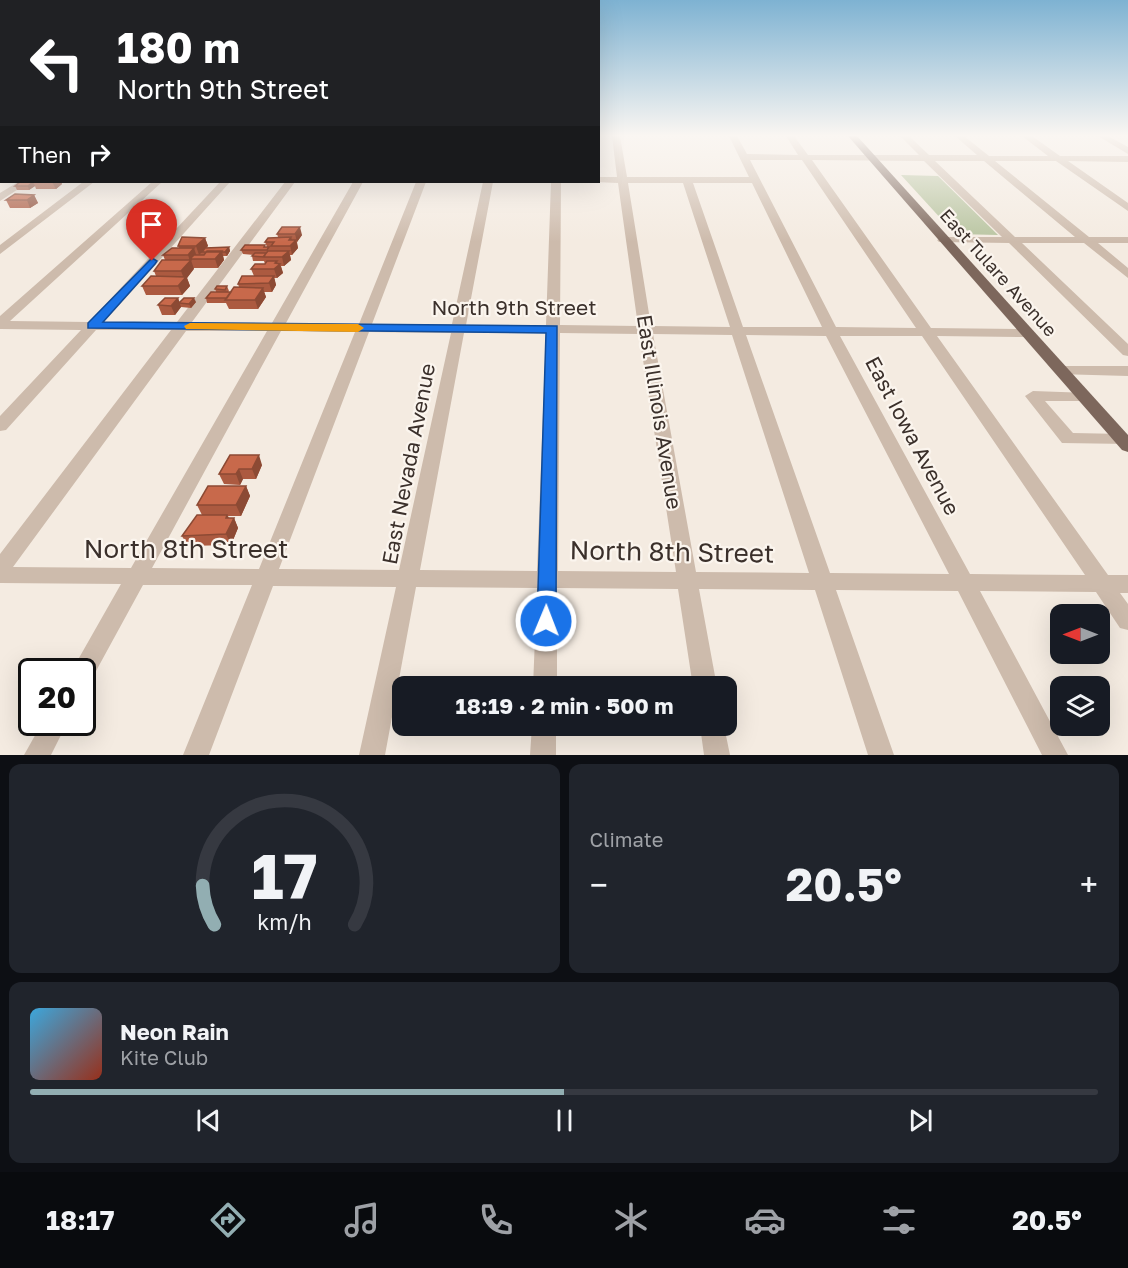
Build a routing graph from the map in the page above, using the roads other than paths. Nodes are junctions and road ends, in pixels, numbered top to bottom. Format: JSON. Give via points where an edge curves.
{"nodes":[{"id":1,"x":621,"y":171,"type":"edge"},
{"id":2,"x":750,"y":171,"type":"edge"},
{"id":3,"x":815,"y":171,"type":"edge"},
{"id":4,"x":883,"y":171,"type":"edge"},
{"id":5,"x":941,"y":171,"type":"edge"},
{"id":6,"x":1003,"y":171,"type":"edge"},
{"id":7,"x":1076,"y":171,"type":"edge"},
{"id":8,"x":600,"y":180,"type":"edge"},
{"id":9,"x":622,"y":180,"type":"junction"},
{"id":10,"x":687,"y":180,"type":"junction"},
{"id":11,"x":755,"y":180,"type":"junction"},
{"id":12,"x":22,"y":183,"type":"edge"},
{"id":13,"x":89,"y":183,"type":"edge"},
{"id":14,"x":156,"y":183,"type":"edge"},
{"id":15,"x":224,"y":183,"type":"edge"},
{"id":16,"x":289,"y":183,"type":"edge"},
{"id":17,"x":357,"y":183,"type":"edge"},
{"id":18,"x":421,"y":183,"type":"edge"},
{"id":19,"x":489,"y":183,"type":"edge"},
{"id":20,"x":556,"y":183,"type":"edge"},
{"id":21,"x":0,"y":198,"type":"edge"},
{"id":22,"x":1128,"y":208,"type":"edge"},
{"id":23,"x":943,"y":240,"type":"junction"},
{"id":24,"x":1086,"y":240,"type":"junction"},
{"id":25,"x":1128,"y":240,"type":"edge"},
{"id":26,"x":1012,"y":241,"type":"junction"},
{"id":27,"x":0,"y":251,"type":"edge"},
{"id":28,"x":1128,"y":274,"type":"edge"},
{"id":29,"x":0,"y":324,"type":"edge"},
{"id":30,"x":93,"y":326,"type":"junction"},
{"id":31,"x":182,"y":326,"type":"junction"},
{"id":32,"x":277,"y":327,"type":"junction"},
{"id":33,"x":364,"y":328,"type":"junction"},
{"id":34,"x":458,"y":329,"type":"junction"},
{"id":35,"x":553,"y":329,"type":"junction"},
{"id":36,"x":645,"y":330,"type":"junction"},
{"id":37,"x":737,"y":330,"type":"junction"},
{"id":38,"x":831,"y":331,"type":"junction"},
{"id":39,"x":927,"y":332,"type":"junction"},
{"id":40,"x":1027,"y":333,"type":"junction"},
{"id":41,"x":1128,"y":352,"type":"edge"},
{"id":42,"x":1062,"y":371,"type":"junction"},
{"id":43,"x":1128,"y":371,"type":"edge"},
{"id":44,"x":1084,"y":396,"type":"junction"},
{"id":45,"x":0,"y":426,"type":"edge"},
{"id":46,"x":1125,"y":443,"type":"edge"},
{"id":47,"x":0,"y":569,"type":"edge"},
{"id":48,"x":0,"y":575,"type":"edge"},
{"id":49,"x":138,"y":576,"type":"junction"},
{"id":50,"x":266,"y":577,"type":"junction"},
{"id":51,"x":410,"y":577,"type":"junction"},
{"id":52,"x":548,"y":578,"type":"junction"},
{"id":53,"x":687,"y":579,"type":"junction"},
{"id":54,"x":822,"y":580,"type":"junction"},
{"id":55,"x":965,"y":582,"type":"junction"},
{"id":56,"x":1102,"y":583,"type":"junction"},
{"id":57,"x":1128,"y":584,"type":"edge"},
{"id":58,"x":1128,"y":621,"type":"edge"},
{"id":59,"x":91,"y":658,"type":"edge"},
{"id":60,"x":545,"y":676,"type":"edge"},
{"id":61,"x":703,"y":676,"type":"edge"},
{"id":62,"x":48,"y":736,"type":"edge"},
{"id":63,"x":544,"y":736,"type":"edge"},
{"id":64,"x":714,"y":736,"type":"edge"},
{"id":65,"x":37,"y":755,"type":"edge"},
{"id":66,"x":196,"y":755,"type":"edge"},
{"id":67,"x":372,"y":755,"type":"edge"},
{"id":68,"x":543,"y":755,"type":"edge"},
{"id":69,"x":717,"y":755,"type":"edge"},
{"id":70,"x":881,"y":755,"type":"edge"},
{"id":71,"x":1055,"y":755,"type":"edge"}],
"edges":[{"from":1,"to":9,"type":"street","name":"East Illinois Avenue"},
{"from":2,"to":11,"type":"street","name":"East Iowa Avenue"},
{"from":3,"to":39,"type":"street"},
{"from":4,"to":23,"type":"main road","name":"East Tulare Avenue"},
{"from":5,"to":26,"type":"street"},
{"from":6,"to":24,"type":"street"},
{"from":7,"to":22,"type":"street"},
{"from":8,"to":9,"type":"street"},
{"from":9,"to":10,"type":"street"},
{"from":9,"to":36,"type":"street","name":"East Illinois Avenue"},
{"from":10,"to":11,"type":"street"},
{"from":10,"to":37,"type":"street"},
{"from":11,"to":38,"type":"street","name":"East Iowa Avenue"},
{"from":12,"to":21,"type":"street"},
{"from":13,"to":27,"type":"street"},
{"from":14,"to":29,"type":"street"},
{"from":15,"to":30,"type":"street"},
{"from":16,"to":31,"type":"street"},
{"from":17,"to":32,"type":"street"},
{"from":18,"to":33,"type":"street"},
{"from":19,"to":34,"type":"street","name":"East Nevada Avenue"},
{"from":20,"to":35,"type":"street"},
{"from":23,"to":26,"type":"street"},
{"from":23,"to":40,"type":"main road","name":"East Tulare Avenue"},
{"from":24,"to":25,"type":"street"},
{"from":24,"to":26,"type":"street"},
{"from":24,"to":28,"type":"street"},
{"from":26,"to":41,"type":"street"},
{"from":29,"to":30,"type":"street","name":"North 9th Street"},
{"from":30,"to":31,"type":"street","name":"North 9th Street"},
{"from":30,"to":45,"type":"street"},
{"from":31,"to":32,"type":"street","name":"North 9th Street"},
{"from":31,"to":47,"type":"street"},
{"from":32,"to":33,"type":"street","name":"North 9th Street"},
{"from":32,"to":49,"type":"street"},
{"from":33,"to":34,"type":"street","name":"North 9th Street"},
{"from":33,"to":50,"type":"street"},
{"from":34,"to":35,"type":"street","name":"North 9th Street"},
{"from":34,"to":51,"type":"street","name":"East Nevada Avenue"},
{"from":35,"to":36,"type":"street","name":"North 9th Street"},
{"from":35,"to":52,"type":"street"},
{"from":36,"to":37,"type":"street","name":"North 9th Street"},
{"from":36,"to":53,"type":"street","name":"East Illinois Avenue"},
{"from":37,"to":38,"type":"street","name":"North 9th Street"},
{"from":37,"to":54,"type":"street"},
{"from":38,"to":39,"type":"street","name":"North 9th Street"},
{"from":38,"to":55,"type":"street","name":"East Iowa Avenue"},
{"from":39,"to":40,"type":"street","name":"North 9th Street"},
{"from":39,"to":56,"type":"street"},
{"from":40,"to":42,"type":"main road","name":"East Tulare Avenue"},
{"from":42,"to":43,"type":"street"},
{"from":42,"to":44,"type":"main road","name":"East Tulare Avenue"},
{"from":44,"to":46,"type":"main road","name":"East Tulare Avenue"},
{"from":44,"to":46,"type":"street","via":[[1033,396],[1068,439]]},
{"from":48,"to":49,"type":"street","name":"North 8th Street"},
{"from":49,"to":50,"type":"street","name":"North 8th Street"},
{"from":49,"to":59,"type":"street"},
{"from":50,"to":51,"type":"street","name":"North 8th Street"},
{"from":50,"to":66,"type":"street"},
{"from":51,"to":52,"type":"street","name":"North 8th Street"},
{"from":51,"to":67,"type":"street","name":"East Nevada Avenue"},
{"from":52,"to":53,"type":"street","name":"North 8th Street"},
{"from":52,"to":60,"type":"street"},
{"from":53,"to":54,"type":"street","name":"North 8th Street"},
{"from":53,"to":61,"type":"street","name":"East Illinois Avenue"},
{"from":54,"to":55,"type":"street","name":"North 8th Street"},
{"from":54,"to":70,"type":"street"},
{"from":55,"to":56,"type":"street","name":"North 8th Street"},
{"from":55,"to":71,"type":"street","name":"East Iowa Avenue"},
{"from":56,"to":57,"type":"street","name":"North 8th Street"},
{"from":56,"to":58,"type":"street"},
{"from":62,"to":65,"type":"street"},
{"from":63,"to":68,"type":"street"},
{"from":64,"to":69,"type":"street"}]}
